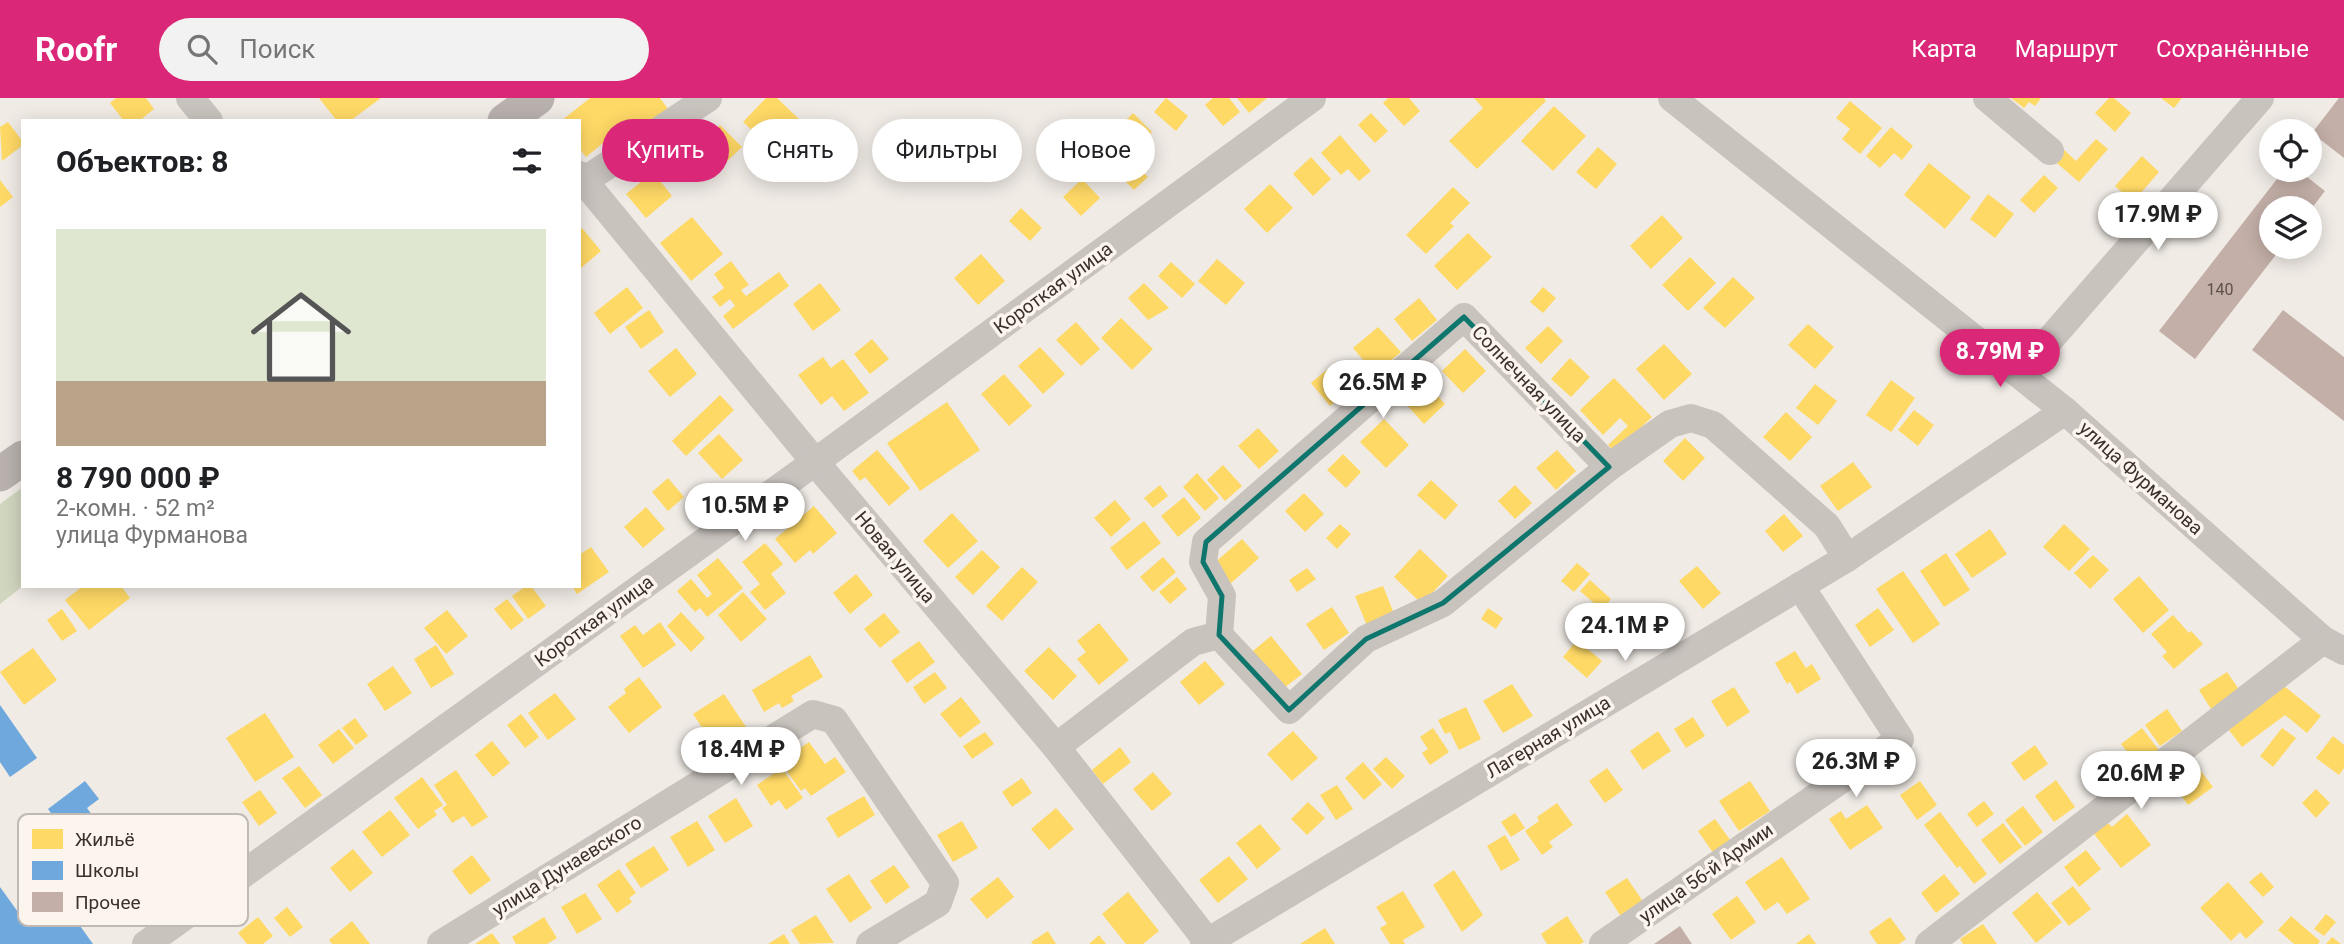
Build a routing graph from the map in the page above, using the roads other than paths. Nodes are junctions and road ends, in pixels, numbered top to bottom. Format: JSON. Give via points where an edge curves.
{"nodes":[{"id":1,"x":190,"y":98,"type":"edge"},
{"id":2,"x":708,"y":98,"type":"edge"},
{"id":3,"x":1312,"y":98,"type":"edge"},
{"id":4,"x":1672,"y":98,"type":"edge"},
{"id":5,"x":1987,"y":98,"type":"edge"},
{"id":6,"x":2259,"y":98,"type":"edge"},
{"id":7,"x":207,"y":119,"type":"edge"},
{"id":8,"x":2050,"y":151,"type":"dead end"},
{"id":9,"x":582,"y":178,"type":"edge"},
{"id":10,"x":2020,"y":374,"type":"junction"},
{"id":11,"x":2065,"y":411,"type":"junction"},
{"id":12,"x":21,"y":459,"type":"edge"},
{"id":13,"x":815,"y":462,"type":"junction"},
{"id":14,"x":1609,"y":467,"type":"junction"},
{"id":15,"x":0,"y":474,"type":"edge"},
{"id":16,"x":1846,"y":558,"type":"junction"},
{"id":17,"x":1800,"y":586,"type":"junction"},
{"id":18,"x":1219,"y":635,"type":"junction"},
{"id":19,"x":2333,"y":645,"type":"edge"},
{"id":20,"x":1056,"y":747,"type":"junction"},
{"id":21,"x":248,"y":871,"type":"edge"},
{"id":22,"x":171,"y":926,"type":"edge"},
{"id":23,"x":1206,"y":943,"type":"edge"},
{"id":24,"x":146,"y":944,"type":"edge"},
{"id":25,"x":442,"y":944,"type":"edge"},
{"id":26,"x":870,"y":944,"type":"edge"},
{"id":27,"x":1603,"y":944,"type":"edge"},
{"id":28,"x":1929,"y":944,"type":"edge"}],
"edges":[{"from":1,"to":7,"type":"street"},
{"from":2,"to":9,"type":"street"},
{"from":3,"to":13,"type":"street","name":"Короткая улица"},
{"from":4,"to":10,"type":"street","name":"улица Фурманова"},
{"from":5,"to":8,"type":"street"},
{"from":6,"to":10,"type":"street"},
{"from":9,"to":13,"type":"street","name":"Новая улица"},
{"from":10,"to":11,"type":"street","name":"улица Фурманова"},
{"from":11,"to":16,"type":"street","name":"Лагерная улица"},
{"from":11,"to":19,"type":"street","name":"улица Фурманова"},
{"from":12,"to":15,"type":"main road"},
{"from":13,"to":20,"type":"street","name":"Новая улица"},
{"from":13,"to":21,"type":"street","name":"Короткая улица"},
{"from":14,"to":16,"type":"street","via":[[1670,425],[1691,418],[1713,425],[1827,526]]},
{"from":14,"to":18,"type":"street","via":[[1443,603],[1366,639],[1289,709]]},
{"from":14,"to":18,"type":"street","name":"Солнечная улица","via":[[1464,317],[1206,542],[1203,562],[1222,596]]},
{"from":16,"to":17,"type":"street","name":"Лагерная улица"},
{"from":17,"to":23,"type":"street","name":"Лагерная улица"},
{"from":17,"to":27,"type":"street","name":"улица 56-й Армии","via":[[1900,739]]},
{"from":18,"to":20,"type":"street","via":[[1193,642]]},
{"from":19,"to":28,"type":"street"},
{"from":20,"to":23,"type":"street","name":"Новая улица"},
{"from":22,"to":24,"type":"street","name":"Короткая улица"},
{"from":25,"to":26,"type":"street","name":"улица Дунаевского","via":[[813,714],[834,720],[945,883],[939,903]]}]}
